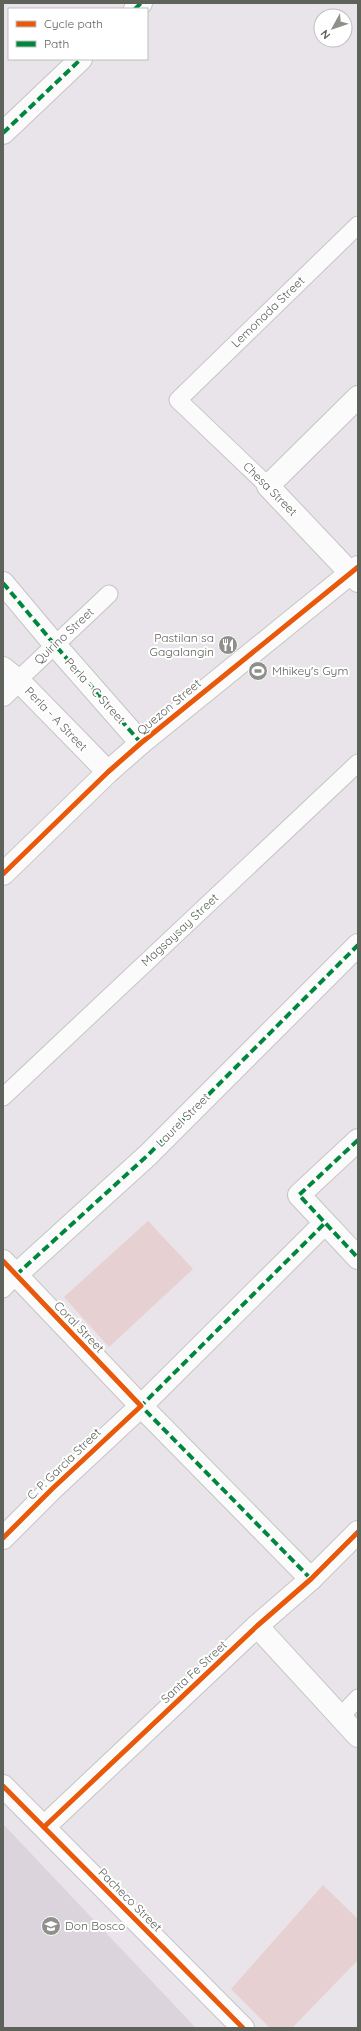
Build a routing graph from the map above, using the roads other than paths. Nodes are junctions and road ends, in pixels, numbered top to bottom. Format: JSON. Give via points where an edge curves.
{"nodes":[{"id":1,"x":80,"y":60,"type":"edge"},
{"id":2,"x":3,"y":133,"type":"edge"},
{"id":3,"x":358,"y":225,"type":"edge"},
{"id":4,"x":358,"y":397,"type":"edge"},
{"id":5,"x":178,"y":400,"type":"joint"},
{"id":6,"x":268,"y":486,"type":"junction"},
{"id":7,"x":356,"y":574,"type":"edge"},
{"id":8,"x":3,"y":583,"type":"edge"},
{"id":9,"x":109,"y":594,"type":"dead end"},
{"id":10,"x":54,"y":645,"type":"junction"},
{"id":11,"x":11,"y":674,"type":"edge"},
{"id":12,"x":3,"y":695,"type":"edge"},
{"id":13,"x":141,"y":743,"type":"junction"},
{"id":14,"x":358,"y":763,"type":"edge"},
{"id":15,"x":108,"y":772,"type":"junction"},
{"id":16,"x":3,"y":874,"type":"edge"},
{"id":17,"x":358,"y":944,"type":"edge"},
{"id":18,"x":3,"y":1097,"type":"edge"},
{"id":19,"x":358,"y":1140,"type":"edge"},
{"id":20,"x":325,"y":1223,"type":"junction"},
{"id":21,"x":358,"y":1258,"type":"edge"},
{"id":22,"x":7,"y":1275,"type":"edge"},
{"id":23,"x":141,"y":1406,"type":"junction"},
{"id":24,"x":358,"y":1532,"type":"edge"},
{"id":25,"x":3,"y":1538,"type":"edge"},
{"id":26,"x":311,"y":1579,"type":"junction"},
{"id":27,"x":257,"y":1626,"type":"junction"},
{"id":28,"x":358,"y":1698,"type":"edge"},
{"id":29,"x":340,"y":1717,"type":"junction"},
{"id":30,"x":358,"y":1736,"type":"edge"},
{"id":31,"x":3,"y":1786,"type":"edge"},
{"id":32,"x":44,"y":1827,"type":"junction"},
{"id":33,"x":243,"y":2028,"type":"edge"}],
"edges":[{"from":1,"to":2,"type":"street"},
{"from":3,"to":5,"type":"lane","name":"Lemonada Street"},
{"from":4,"to":6,"type":"street"},
{"from":5,"to":6,"type":"lane","name":"Chesa Street"},
{"from":6,"to":7,"type":"street","name":"Chesa Street"},
{"from":7,"to":13,"type":"street","name":"Quezon Street"},
{"from":8,"to":10,"type":"street","name":"Perla - C Street"},
{"from":9,"to":10,"type":"lane","name":"Quirino Street"},
{"from":10,"to":11,"type":"lane","name":"Quirino Street"},
{"from":10,"to":13,"type":"street","name":"Perla - C Street"},
{"from":11,"to":12,"type":"street","name":"Quirino Street"},
{"from":11,"to":15,"type":"street","name":"Perla - A Street"},
{"from":13,"to":15,"type":"street","name":"Quezon Street"},
{"from":14,"to":18,"type":"lane","name":"Magsaysay Street"},
{"from":15,"to":16,"type":"street","name":"Quezon Street"},
{"from":17,"to":22,"type":"street","name":"Laurel Street","via":[[148,1155]]},
{"from":19,"to":20,"type":"street","via":[[298,1195]]},
{"from":20,"to":21,"type":"street"},
{"from":20,"to":23,"type":"street","name":"C. P. Garcia Street"},
{"from":22,"to":23,"type":"street","name":"Coral Street"},
{"from":23,"to":25,"type":"street","name":"C. P. Garcia Street"},
{"from":23,"to":26,"type":"street","name":"Coral Street"},
{"from":24,"to":26,"type":"street","name":"Santa Fe Street"},
{"from":26,"to":27,"type":"street","name":"Santa Fe Street"},
{"from":27,"to":29,"type":"street"},
{"from":27,"to":32,"type":"street","name":"Santa Fe Street"},
{"from":28,"to":29,"type":"lane"},
{"from":29,"to":30,"type":"street"},
{"from":31,"to":32,"type":"street","name":"Pacheco Street"},
{"from":32,"to":33,"type":"street","name":"Pacheco Street"}]}
